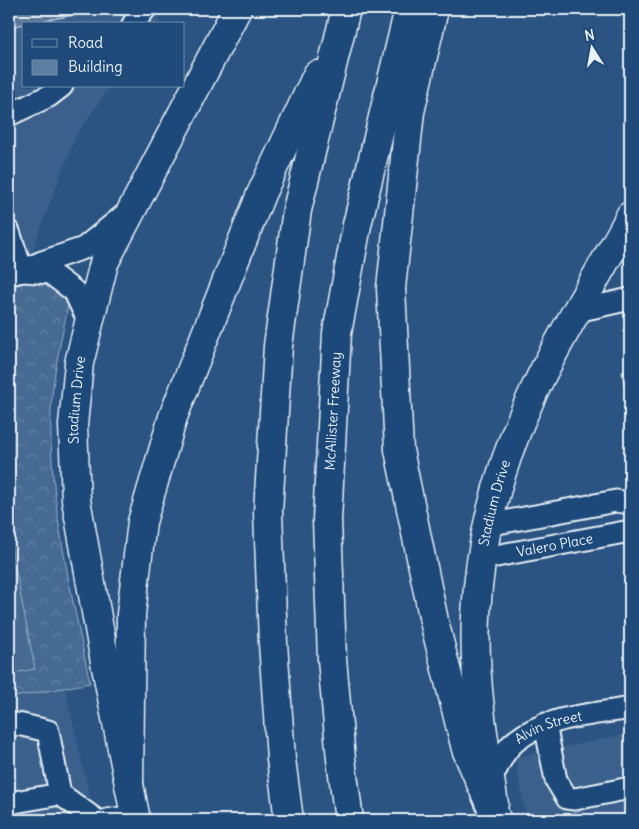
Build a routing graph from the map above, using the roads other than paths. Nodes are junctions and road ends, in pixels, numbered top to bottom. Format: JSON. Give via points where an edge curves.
{"nodes":[{"id":1,"x":145,"y":9,"type":"edge"},
{"id":2,"x":237,"y":9,"type":"edge"},
{"id":3,"x":408,"y":9,"type":"edge"},
{"id":4,"x":434,"y":9,"type":"edge"},
{"id":5,"x":343,"y":16,"type":"edge"},
{"id":6,"x":135,"y":22,"type":"edge"},
{"id":7,"x":59,"y":88,"type":"edge"},
{"id":8,"x":9,"y":115,"type":"edge"},
{"id":9,"x":133,"y":208,"type":"junction"},
{"id":10,"x":627,"y":228,"type":"edge"},
{"id":11,"x":9,"y":232,"type":"edge"},
{"id":12,"x":15,"y":272,"type":"edge"},
{"id":13,"x":630,"y":299,"type":"edge"},
{"id":14,"x":577,"y":311,"type":"junction"},
{"id":15,"x":89,"y":322,"type":"junction"},
{"id":16,"x":630,"y":503,"type":"edge"},
{"id":17,"x":487,"y":525,"type":"junction"},
{"id":18,"x":630,"y":532,"type":"edge"},
{"id":19,"x":480,"y":559,"type":"junction"},
{"id":20,"x":630,"y":708,"type":"edge"},
{"id":21,"x":545,"y":724,"type":"junction"},
{"id":22,"x":9,"y":726,"type":"edge"},
{"id":23,"x":490,"y":782,"type":"junction"},
{"id":24,"x":129,"y":784,"type":"junction"},
{"id":25,"x":630,"y":788,"type":"edge"},
{"id":26,"x":60,"y":794,"type":"junction"},
{"id":27,"x":9,"y":804,"type":"edge"},
{"id":28,"x":136,"y":818,"type":"edge"},
{"id":29,"x":496,"y":819,"type":"edge"},
{"id":30,"x":96,"y":820,"type":"edge"},
{"id":31,"x":107,"y":820,"type":"edge"},
{"id":32,"x":289,"y":820,"type":"edge"},
{"id":33,"x":349,"y":820,"type":"edge"}],
"edges":[{"from":1,"to":6,"type":"street"},
{"from":2,"to":9,"type":"main road","name":"Stadium Drive"},
{"from":3,"to":33,"type":"main road","name":"McAllister Freeway","via":[[357,225],[337,333],[327,520],[332,659]]},
{"from":4,"to":29,"type":"main road","via":[[410,112],[391,288],[399,450],[434,621],[466,749]]},
{"from":5,"to":24,"type":"main road","via":[[258,203],[173,417],[142,522],[131,614]]},
{"from":5,"to":32,"type":"main road","via":[[297,210],[278,346],[268,512],[273,643]]},
{"from":7,"to":8,"type":"street"},
{"from":9,"to":12,"type":"street","via":[[84,248]]},
{"from":9,"to":15,"type":"main road","name":"Stadium Drive","via":[[104,263]]},
{"from":10,"to":14,"type":"main road","name":"Stadium Drive"},
{"from":11,"to":12,"type":"street"},
{"from":12,"to":15,"type":"street","via":[[50,273],[74,291]]},
{"from":13,"to":14,"type":"street"},
{"from":14,"to":17,"type":"main road","name":"Stadium Drive","via":[[511,441],[496,484]]},
{"from":15,"to":24,"type":"main road","name":"Stadium Drive","via":[[79,363],[73,425],[76,500]]},
{"from":16,"to":17,"type":"street","via":[[616,501]]},
{"from":17,"to":19,"type":"main road","name":"Stadium Drive"},
{"from":18,"to":19,"type":"street","name":"Valero Place"},
{"from":19,"to":23,"type":"main road","name":"Stadium Drive","via":[[477,675]]},
{"from":20,"to":21,"type":"street","name":"Alvin Street"},
{"from":21,"to":23,"type":"street","name":"Alvin Street","via":[[516,740],[505,752]]},
{"from":21,"to":25,"type":"street","via":[[556,780],[567,798]]},
{"from":22,"to":26,"type":"street","via":[[18,724],[48,732]]},
{"from":23,"to":29,"type":"main road","name":"Stadium Drive"},
{"from":24,"to":28,"type":"main road","name":"Stadium Drive"},
{"from":26,"to":27,"type":"street"},
{"from":26,"to":30,"type":"street"},
{"from":28,"to":31,"type":"street"}]}
